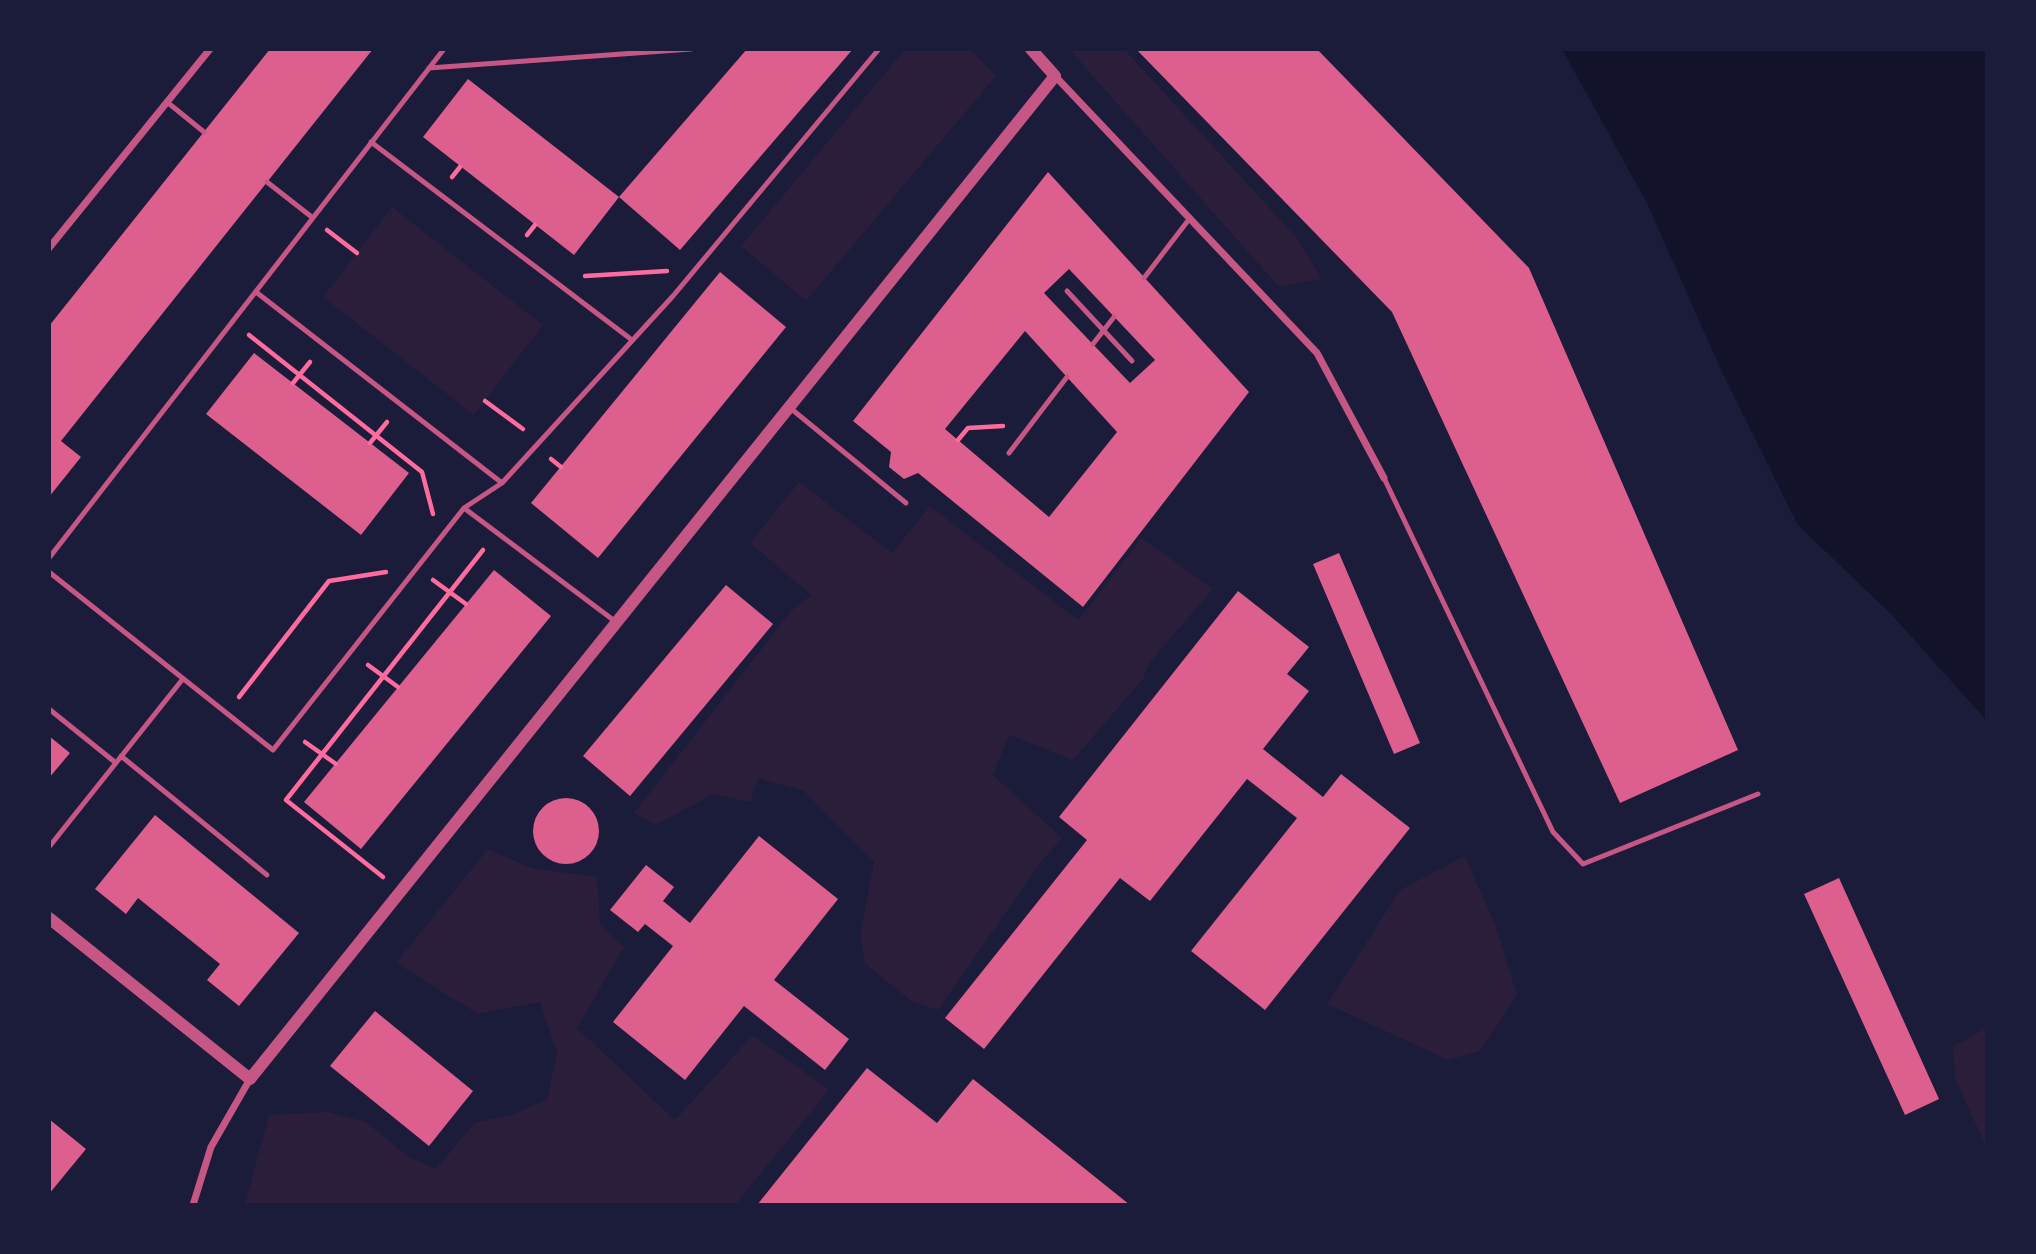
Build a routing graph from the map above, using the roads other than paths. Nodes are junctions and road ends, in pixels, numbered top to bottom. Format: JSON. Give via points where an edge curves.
{"nodes":[{"id":1,"x":209,"y":49,"type":"edge"},
{"id":2,"x":444,"y":49,"type":"edge"},
{"id":3,"x":691,"y":49,"type":"edge"},
{"id":4,"x":879,"y":49,"type":"edge"},
{"id":5,"x":1031,"y":49,"type":"edge"},
{"id":6,"x":429,"y":68,"type":"junction"},
{"id":7,"x":1055,"y":76,"type":"junction"},
{"id":8,"x":167,"y":102,"type":"junction"},
{"id":9,"x":204,"y":132,"type":"dead end"},
{"id":10,"x":371,"y":142,"type":"junction"},
{"id":11,"x":267,"y":181,"type":"dead end"},
{"id":12,"x":313,"y":218,"type":"junction"},
{"id":13,"x":1190,"y":218,"type":"junction"},
{"id":14,"x":49,"y":248,"type":"edge"},
{"id":15,"x":1144,"y":278,"type":"dead end"},
{"id":16,"x":1067,"y":291,"type":"dead end"},
{"id":17,"x":256,"y":292,"type":"junction"},
{"id":18,"x":1114,"y":317,"type":"dead end"},
{"id":19,"x":1104,"y":330,"type":"junction"},
{"id":20,"x":632,"y":340,"type":"junction"},
{"id":21,"x":1093,"y":344,"type":"dead end"},
{"id":22,"x":1132,"y":361,"type":"dead end"},
{"id":23,"x":1067,"y":377,"type":"dead end"},
{"id":24,"x":789,"y":407,"type":"junction"},
{"id":25,"x":1009,"y":453,"type":"dead end"},
{"id":26,"x":1384,"y":478,"type":"joint"},
{"id":27,"x":502,"y":484,"type":"junction"},
{"id":28,"x":906,"y":503,"type":"dead end"},
{"id":29,"x":464,"y":508,"type":"junction"},
{"id":30,"x":49,"y":558,"type":"edge"},
{"id":31,"x":49,"y":572,"type":"edge"},
{"id":32,"x":616,"y":622,"type":"junction"},
{"id":33,"x":182,"y":680,"type":"junction"},
{"id":34,"x":49,"y":709,"type":"edge"},
{"id":35,"x":121,"y":756,"type":"junction"},
{"id":36,"x":116,"y":763,"type":"junction"},
{"id":37,"x":1758,"y":794,"type":"dead end"},
{"id":38,"x":49,"y":847,"type":"edge"},
{"id":39,"x":267,"y":875,"type":"dead end"},
{"id":40,"x":49,"y":918,"type":"edge"},
{"id":41,"x":250,"y":1079,"type":"junction"},
{"id":42,"x":193,"y":1205,"type":"edge"}],
"edges":[{"from":1,"to":8,"type":"street"},
{"from":2,"to":6,"type":"lane"},
{"from":3,"to":6,"type":"lane"},
{"from":4,"to":20,"type":"lane"},
{"from":5,"to":7,"type":"street"},
{"from":6,"to":10,"type":"lane"},
{"from":7,"to":13,"type":"street"},
{"from":7,"to":24,"type":"street"},
{"from":8,"to":9,"type":"lane"},
{"from":8,"to":14,"type":"street"},
{"from":10,"to":12,"type":"lane"},
{"from":10,"to":20,"type":"lane"},
{"from":11,"to":12,"type":"lane"},
{"from":12,"to":17,"type":"lane"},
{"from":13,"to":15,"type":"lane"},
{"from":13,"to":26,"type":"street","via":[[1317,353]]},
{"from":16,"to":19,"type":"lane"},
{"from":17,"to":27,"type":"lane"},
{"from":17,"to":30,"type":"lane"},
{"from":18,"to":19,"type":"lane"},
{"from":19,"to":21,"type":"lane"},
{"from":19,"to":22,"type":"lane"},
{"from":20,"to":27,"type":"lane"},
{"from":23,"to":25,"type":"lane"},
{"from":24,"to":28,"type":"lane"},
{"from":24,"to":32,"type":"street"},
{"from":26,"to":37,"type":"lane","via":[[1553,832],[1583,864]]},
{"from":27,"to":29,"type":"lane"},
{"from":29,"to":32,"type":"lane"},
{"from":29,"to":33,"type":"lane","via":[[273,750]]},
{"from":31,"to":33,"type":"lane"},
{"from":32,"to":41,"type":"street"},
{"from":33,"to":35,"type":"lane"},
{"from":34,"to":36,"type":"lane"},
{"from":35,"to":36,"type":"lane"},
{"from":35,"to":39,"type":"lane"},
{"from":36,"to":38,"type":"lane"},
{"from":40,"to":41,"type":"street"},
{"from":41,"to":42,"type":"street","via":[[211,1147]]}]}
